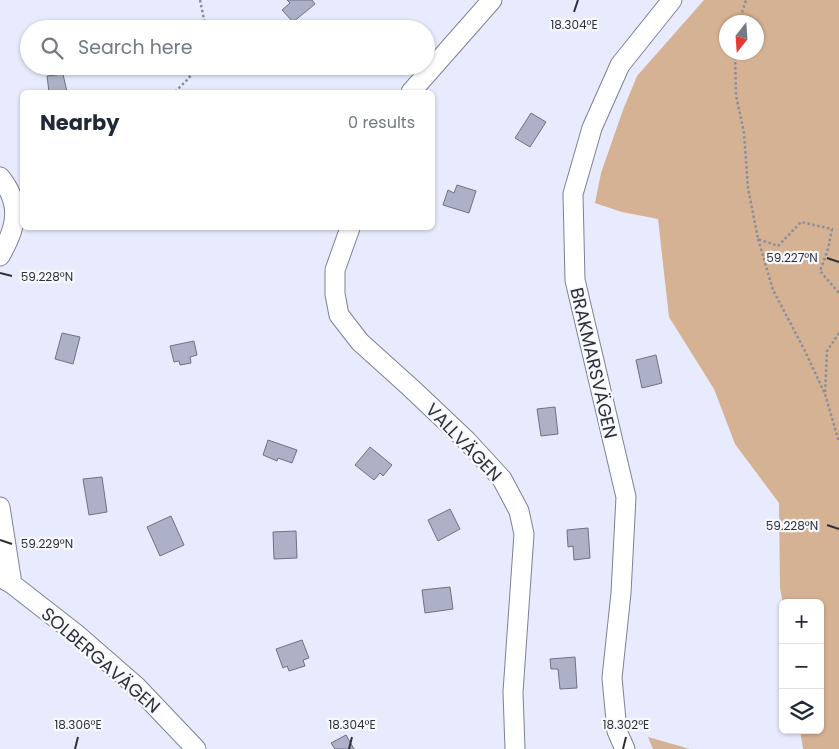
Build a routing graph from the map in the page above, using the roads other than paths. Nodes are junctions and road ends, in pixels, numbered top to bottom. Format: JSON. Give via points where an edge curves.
{"nodes":[{"id":1,"x":492,"y":0,"type":"edge"},
{"id":2,"x":672,"y":0,"type":"edge"},
{"id":3,"x":435,"y":64,"type":"edge"},
{"id":4,"x":425,"y":75,"type":"edge"},
{"id":5,"x":412,"y":90,"type":"edge"},
{"id":6,"x":0,"y":176,"type":"edge"},
{"id":7,"x":349,"y":230,"type":"edge"},
{"id":8,"x":0,"y":256,"type":"edge"},
{"id":9,"x":0,"y":506,"type":"edge"},
{"id":10,"x":6,"y":580,"type":"edge"},
{"id":11,"x":196,"y":749,"type":"edge"},
{"id":12,"x":515,"y":749,"type":"edge"},
{"id":13,"x":625,"y":749,"type":"edge"}],
"edges":[{"from":1,"to":3,"type":"street"},
{"from":2,"to":13,"type":"street","name":"BRAKMARSVÄGEN","via":[[620,65],[592,128],[573,194],[575,280],[626,497],[612,678],[617,731]]},
{"from":4,"to":5,"type":"street"},
{"from":6,"to":8,"type":"street","via":[[8,186],[15,209],[13,227]]},
{"from":7,"to":12,"type":"street","name":"VALLVÄGEN","via":[[335,270],[339,315],[360,342],[473,447],[502,479],[519,511],[524,534],[512,692]]},
{"from":9,"to":10,"type":"street"},
{"from":10,"to":11,"type":"street","name":"SOLBERGAVÄGEN","via":[[75,633],[137,687]]}]}
